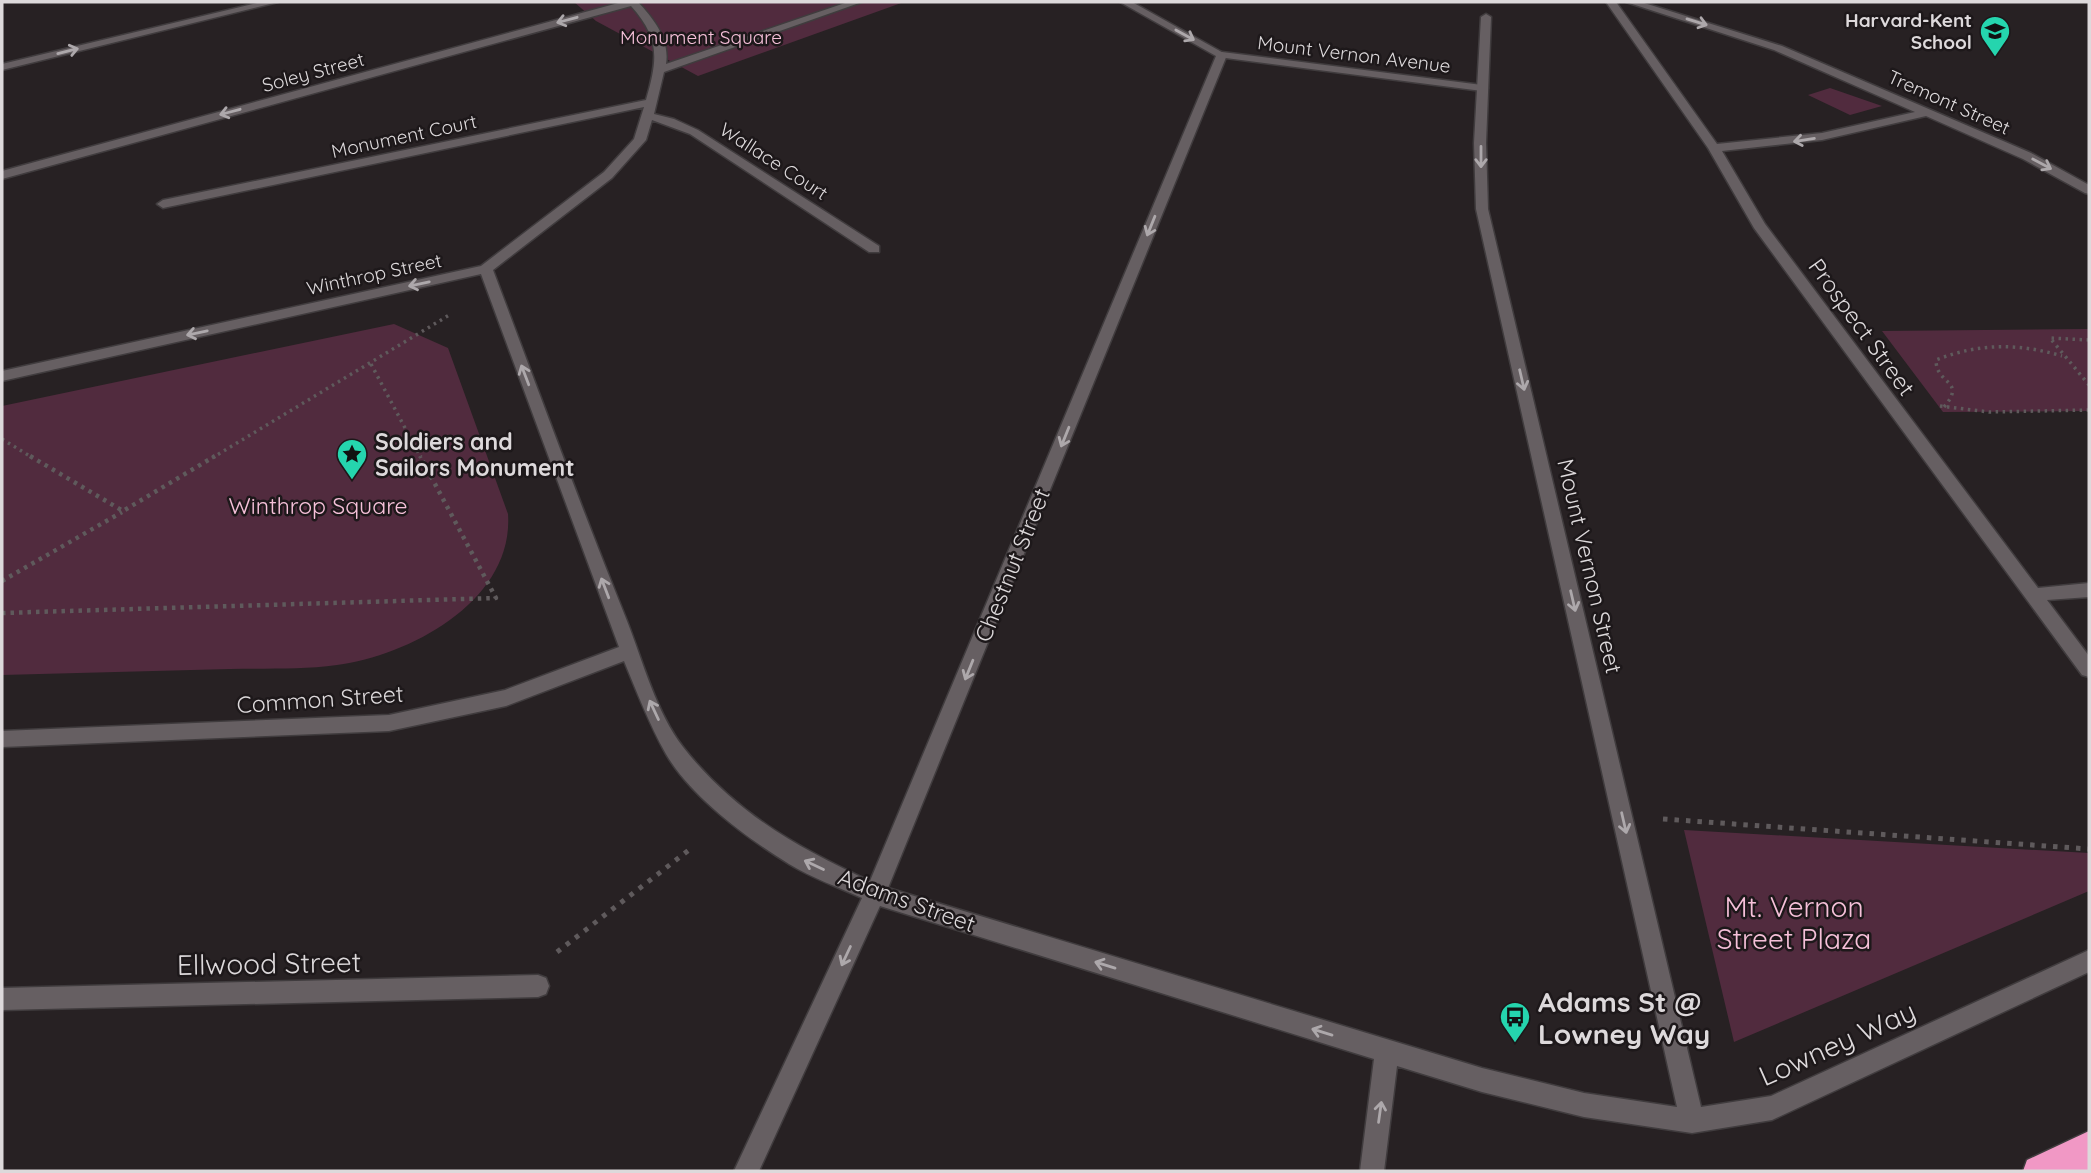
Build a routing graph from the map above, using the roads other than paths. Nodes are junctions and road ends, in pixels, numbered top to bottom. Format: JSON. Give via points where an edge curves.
{"nodes":[{"id":1,"x":273,"y":2,"type":"edge"},
{"id":2,"x":633,"y":2,"type":"edge"},
{"id":3,"x":857,"y":2,"type":"edge"},
{"id":4,"x":1125,"y":2,"type":"edge"},
{"id":5,"x":1611,"y":2,"type":"edge"},
{"id":6,"x":1632,"y":2,"type":"edge"},
{"id":7,"x":1486,"y":17,"type":"dead end"},
{"id":8,"x":1222,"y":55,"type":"junction"},
{"id":9,"x":2,"y":67,"type":"edge"},
{"id":10,"x":660,"y":70,"type":"junction"},
{"id":11,"x":1482,"y":88,"type":"junction"},
{"id":12,"x":652,"y":102,"type":"junction"},
{"id":13,"x":1928,"y":112,"type":"junction"},
{"id":14,"x":648,"y":116,"type":"junction"},
{"id":15,"x":1714,"y":148,"type":"junction"},
{"id":16,"x":2,"y":175,"type":"edge"},
{"id":17,"x":2089,"y":190,"type":"edge"},
{"id":18,"x":163,"y":204,"type":"dead end"},
{"id":19,"x":874,"y":249,"type":"dead end"},
{"id":20,"x":486,"y":269,"type":"junction"},
{"id":21,"x":2,"y":376,"type":"edge"},
{"id":22,"x":2089,"y":590,"type":"edge"},
{"id":23,"x":2032,"y":596,"type":"junction"},
{"id":24,"x":630,"y":652,"type":"junction"},
{"id":25,"x":2089,"y":670,"type":"edge"},
{"id":26,"x":2,"y":739,"type":"edge"},
{"id":27,"x":876,"y":894,"type":"junction"},
{"id":28,"x":2089,"y":961,"type":"edge"},
{"id":29,"x":538,"y":986,"type":"dead end"},
{"id":30,"x":2,"y":999,"type":"edge"},
{"id":31,"x":1387,"y":1052,"type":"junction"},
{"id":32,"x":1692,"y":1121,"type":"junction"},
{"id":33,"x":2089,"y":1146,"type":"edge"},
{"id":34,"x":2089,"y":1163,"type":"edge"},
{"id":35,"x":746,"y":1171,"type":"edge"},
{"id":36,"x":1372,"y":1171,"type":"edge"},
{"id":37,"x":2038,"y":1171,"type":"edge"},
{"id":38,"x":2073,"y":1171,"type":"edge"}],
"edges":[{"from":9,"to":1,"type":"street","one_way":true},
{"from":2,"to":10,"type":"street","via":[[659,38]]},
{"from":2,"to":16,"type":"street","name":"Soley Street","one_way":true},
{"from":3,"to":10,"type":"street"},
{"from":4,"to":8,"type":"street","one_way":true},
{"from":5,"to":15,"type":"street","name":"Prospect Street"},
{"from":6,"to":13,"type":"street","name":"Tremont Street","one_way":true,"via":[[1777,48]]},
{"from":7,"to":11,"type":"street","name":"Mount Vernon Street"},
{"from":8,"to":11,"type":"street","name":"Mount Vernon Avenue"},
{"from":8,"to":27,"type":"street","name":"Chestnut Street","one_way":true},
{"from":10,"to":12,"type":"street","name":"Winthrop Street"},
{"from":11,"to":32,"type":"street","name":"Mount Vernon Street","one_way":true,"via":[[1482,209]]},
{"from":12,"to":14,"type":"street","name":"Winthrop Street"},
{"from":12,"to":18,"type":"street","name":"Monument Court"},
{"from":13,"to":15,"type":"street","one_way":true,"via":[[1871,128],[1759,146]]},
{"from":13,"to":17,"type":"street","name":"Tremont Street","one_way":true,"via":[[2027,156]]},
{"from":14,"to":19,"type":"street","name":"Wallace Court","via":[[694,132]]},
{"from":14,"to":20,"type":"street","name":"Winthrop Street","via":[[640,140],[622,163]]},
{"from":15,"to":23,"type":"street","name":"Prospect Street","via":[[1759,225]]},
{"from":20,"to":21,"type":"street","name":"Winthrop Street","one_way":true},
{"from":24,"to":20,"type":"street","name":"Adams Street","one_way":true},
{"from":22,"to":23,"type":"street"},
{"from":23,"to":25,"type":"street","name":"Prospect Street"},
{"from":24,"to":26,"type":"street","name":"Common Street","via":[[506,698],[389,723]]},
{"from":27,"to":24,"type":"street","name":"Adams Street","one_way":true,"via":[[798,858],[705,787],[674,750]]},
{"from":31,"to":27,"type":"street","name":"Adams Street","one_way":true},
{"from":27,"to":35,"type":"street","name":"Chestnut Street","one_way":true},
{"from":28,"to":32,"type":"street","name":"Lowney Way","via":[[1772,1108]]},
{"from":29,"to":30,"type":"street","name":"Ellwood Street"},
{"from":31,"to":32,"type":"street","name":"Lowney Way","via":[[1584,1105]]},
{"from":36,"to":31,"type":"street","one_way":true},
{"from":33,"to":37,"type":"highway"},
{"from":34,"to":38,"type":"highway"}]}
